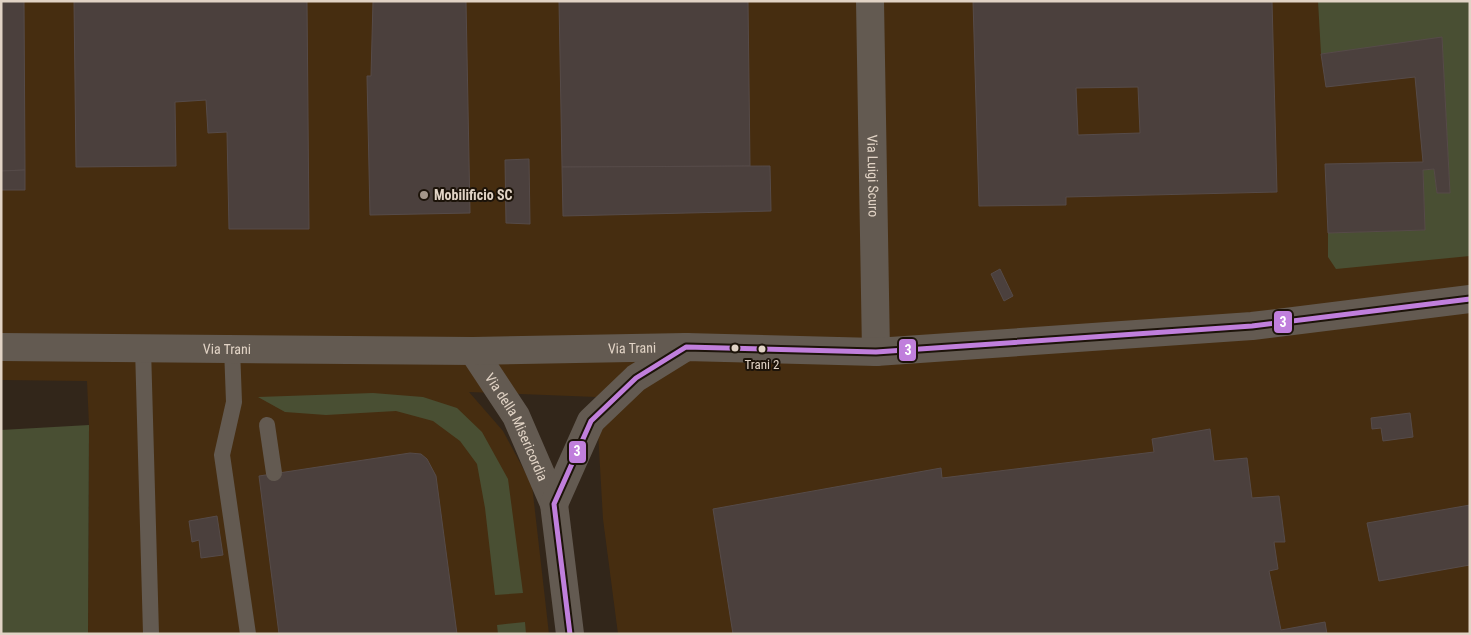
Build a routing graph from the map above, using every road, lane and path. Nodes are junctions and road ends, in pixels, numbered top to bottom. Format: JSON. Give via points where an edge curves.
{"nodes":[{"id":1,"x":870,"y":1,"type":"edge"},
{"id":2,"x":1470,"y":299,"type":"edge"},
{"id":3,"x":1,"y":347,"type":"edge"},
{"id":4,"x":686,"y":347,"type":"junction"},
{"id":5,"x":143,"y":348,"type":"junction"},
{"id":6,"x":232,"y":348,"type":"junction"},
{"id":7,"x":473,"y":351,"type":"junction"},
{"id":8,"x":876,"y":352,"type":"junction"},
{"id":9,"x":267,"y":425,"type":"dead end"},
{"id":10,"x":274,"y":473,"type":"dead end"},
{"id":11,"x":554,"y":504,"type":"junction"},
{"id":12,"x":151,"y":634,"type":"edge"},
{"id":13,"x":248,"y":634,"type":"edge"},
{"id":14,"x":570,"y":634,"type":"edge"}],
"edges":[{"from":1,"to":8,"type":"main road","name":"Via Luigi Scuro"},
{"from":2,"to":8,"type":"main road","name":"Via Trani","via":[[1252,326]]},
{"from":3,"to":5,"type":"main road","name":"Via Trani"},
{"from":4,"to":7,"type":"main road","name":"Via Trani"},
{"from":4,"to":8,"type":"main road","name":"Via Trani"},
{"from":4,"to":11,"type":"main road","name":"Via della Misericordia","via":[[636,378],[591,421]]},
{"from":5,"to":6,"type":"main road","name":"Via Trani"},
{"from":5,"to":12,"type":"lane"},
{"from":6,"to":7,"type":"main road","name":"Via Trani"},
{"from":6,"to":13,"type":"lane","via":[[234,402],[222,454]]},
{"from":7,"to":11,"type":"main road","name":"Via della Misericordia","via":[[516,416]]},
{"from":9,"to":10,"type":"lane"},
{"from":11,"to":14,"type":"main road","name":"Via della Misericordia"}]}
